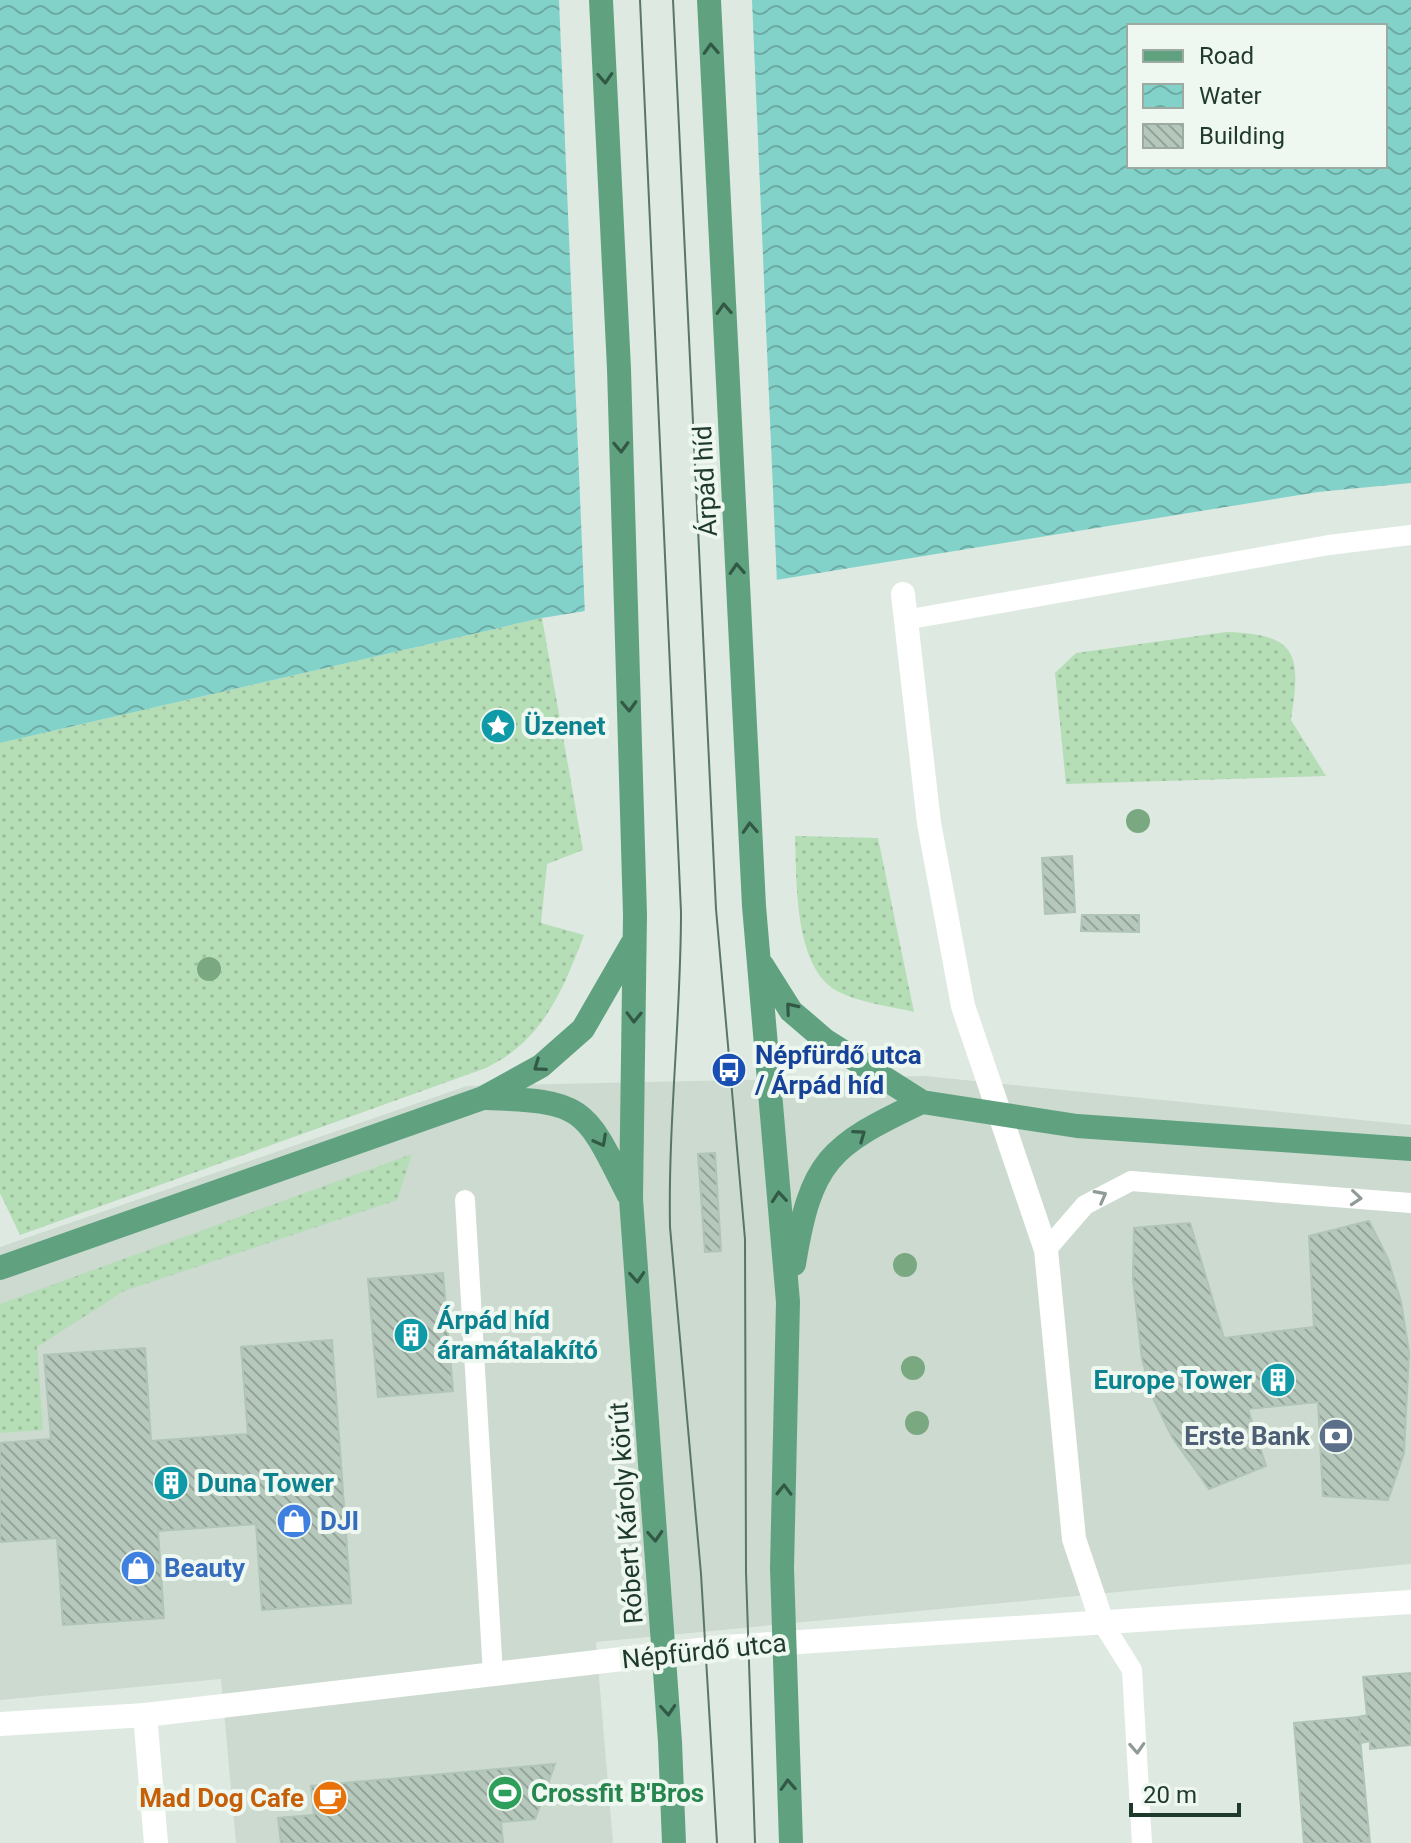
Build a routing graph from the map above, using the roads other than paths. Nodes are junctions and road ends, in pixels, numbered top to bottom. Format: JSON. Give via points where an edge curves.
{"nodes":[{"id":1,"x":601,"y":0,"type":"edge"},
{"id":2,"x":709,"y":0,"type":"edge"},
{"id":3,"x":1411,"y":535,"type":"edge"},
{"id":4,"x":903,"y":594,"type":"dead end"},
{"id":5,"x":905,"y":620,"type":"junction"},
{"id":6,"x":635,"y":927,"type":"junction"},
{"id":7,"x":758,"y":959,"type":"junction"},
{"id":8,"x":483,"y":1098,"type":"junction"},
{"id":9,"x":922,"y":1102,"type":"junction"},
{"id":10,"x":1411,"y":1149,"type":"edge"},
{"id":11,"x":631,"y":1199,"type":"junction"},
{"id":12,"x":465,"y":1200,"type":"dead end"},
{"id":13,"x":1411,"y":1203,"type":"edge"},
{"id":14,"x":1046,"y":1250,"type":"junction"},
{"id":15,"x":0,"y":1268,"type":"edge"},
{"id":16,"x":788,"y":1302,"type":"junction"},
{"id":17,"x":1411,"y":1602,"type":"edge"},
{"id":18,"x":1102,"y":1622,"type":"junction"},
{"id":19,"x":493,"y":1674,"type":"junction"},
{"id":20,"x":145,"y":1715,"type":"junction"},
{"id":21,"x":0,"y":1724,"type":"edge"},
{"id":22,"x":156,"y":1843,"type":"edge"},
{"id":23,"x":674,"y":1843,"type":"edge"},
{"id":24,"x":791,"y":1843,"type":"edge"},
{"id":25,"x":1142,"y":1843,"type":"edge"}],
"edges":[{"from":1,"to":6,"type":"main road","one_way":true,"via":[[619,369]]},
{"from":7,"to":2,"type":"main road","name":"Árpád híd","one_way":true},
{"from":3,"to":5,"type":"lane"},
{"from":4,"to":5,"type":"street"},
{"from":5,"to":14,"type":"street","via":[[929,823],[963,1006]]},
{"from":6,"to":8,"type":"main road","one_way":true,"via":[[583,1029],[541,1066]]},
{"from":6,"to":11,"type":"main road","name":"Róbert Károly körút","one_way":true},
{"from":9,"to":7,"type":"main road","one_way":true,"via":[[826,1041],[791,1011]]},
{"from":16,"to":7,"type":"main road","one_way":true},
{"from":8,"to":11,"type":"main road","one_way":true,"via":[[535,1099],[572,1108],[595,1130]]},
{"from":8,"to":15,"type":"main road"},
{"from":9,"to":10,"type":"main road","via":[[1077,1126]]},
{"from":16,"to":9,"type":"main road","one_way":true,"via":[[802,1215],[817,1175],[829,1158],[876,1124]]},
{"from":11,"to":23,"type":"main road","name":"Róbert Károly körút","one_way":true},
{"from":12,"to":19,"type":"lane"},
{"from":14,"to":13,"type":"lane","one_way":true,"via":[[1085,1205],[1131,1181]]},
{"from":14,"to":18,"type":"street","via":[[1074,1539]]},
{"from":24,"to":16,"type":"main road","one_way":true,"via":[[782,1568]]},
{"from":17,"to":18,"type":"street","name":"Népfürdő utca"},
{"from":18,"to":19,"type":"street","name":"Népfürdő utca","via":[[725,1647]]},
{"from":18,"to":25,"type":"lane","one_way":true,"via":[[1132,1670]]},
{"from":19,"to":20,"type":"street","name":"Népfürdő utca"},
{"from":20,"to":21,"type":"street","name":"Népfürdő utca"},
{"from":20,"to":22,"type":"street"}]}
